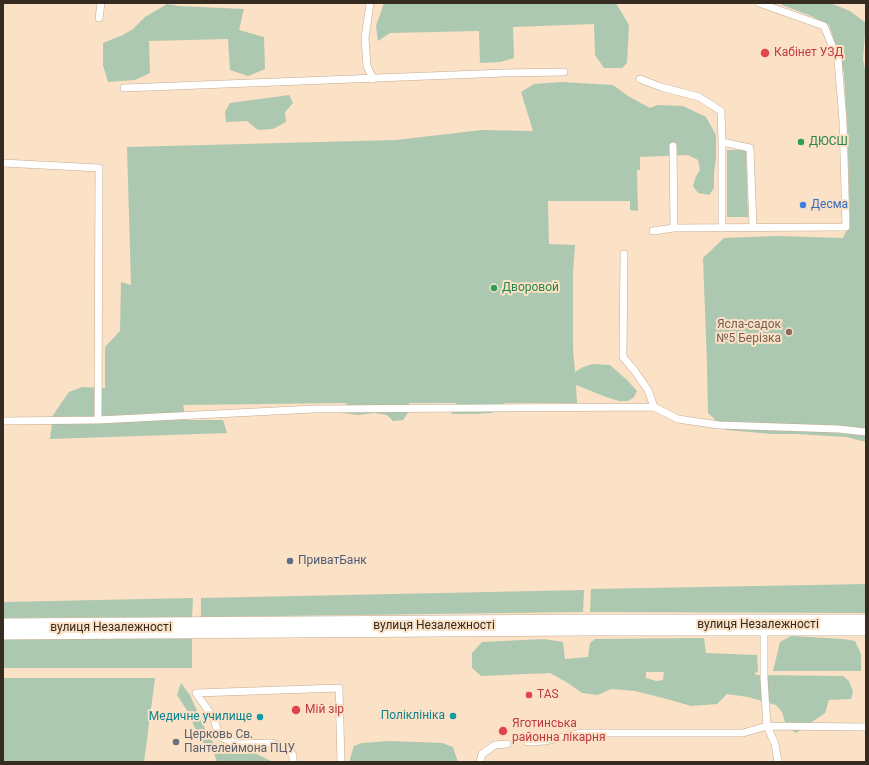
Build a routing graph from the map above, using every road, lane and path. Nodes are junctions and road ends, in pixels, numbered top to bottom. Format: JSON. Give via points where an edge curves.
{"nodes":[{"id":1,"x":101,"y":3,"type":"edge"},
{"id":2,"x":370,"y":3,"type":"edge"},
{"id":3,"x":759,"y":3,"type":"edge"},
{"id":4,"x":99,"y":18,"type":"dead end"},
{"id":5,"x":564,"y":72,"type":"dead end"},
{"id":6,"x":373,"y":79,"type":"junction"},
{"id":7,"x":640,"y":79,"type":"dead end"},
{"id":8,"x":124,"y":88,"type":"dead end"},
{"id":9,"x":722,"y":142,"type":"junction"},
{"id":10,"x":673,"y":146,"type":"dead end"},
{"id":11,"x":3,"y":163,"type":"edge"},
{"id":12,"x":674,"y":228,"type":"junction"},
{"id":13,"x":722,"y":228,"type":"junction"},
{"id":14,"x":753,"y":228,"type":"junction"},
{"id":15,"x":653,"y":231,"type":"dead end"},
{"id":16,"x":624,"y":254,"type":"dead end"},
{"id":17,"x":654,"y":407,"type":"junction"},
{"id":18,"x":98,"y":420,"type":"junction"},
{"id":19,"x":3,"y":421,"type":"edge"},
{"id":20,"x":866,"y":432,"type":"edge"},
{"id":21,"x":764,"y":624,"type":"junction"},
{"id":22,"x":866,"y":625,"type":"edge"},
{"id":23,"x":3,"y":629,"type":"edge"},
{"id":24,"x":767,"y":726,"type":"junction"},
{"id":25,"x":866,"y":727,"type":"edge"},
{"id":26,"x":528,"y":742,"type":"dead end"},
{"id":27,"x":507,"y":744,"type":"dead end"},
{"id":28,"x":293,"y":762,"type":"edge"},
{"id":29,"x":341,"y":762,"type":"edge"},
{"id":30,"x":480,"y":762,"type":"edge"},
{"id":31,"x":778,"y":762,"type":"edge"}],
"edges":[{"from":1,"to":4,"type":"lane"},
{"from":2,"to":6,"type":"lane","via":[[365,38],[366,66]]},
{"from":3,"to":14,"type":"lane","via":[[824,26],[838,60],[843,121],[846,227]]},
{"from":5,"to":6,"type":"lane"},
{"from":6,"to":8,"type":"lane"},
{"from":7,"to":9,"type":"lane","via":[[699,97],[721,111]]},
{"from":9,"to":13,"type":"lane"},
{"from":9,"to":14,"type":"lane","via":[[750,148]]},
{"from":10,"to":12,"type":"lane"},
{"from":11,"to":18,"type":"lane","via":[[99,168]]},
{"from":12,"to":13,"type":"lane"},
{"from":12,"to":15,"type":"lane"},
{"from":13,"to":14,"type":"lane"},
{"from":16,"to":17,"type":"lane","via":[[623,357],[648,390]]},
{"from":17,"to":18,"type":"lane","via":[[314,409]]},
{"from":17,"to":20,"type":"lane","via":[[678,419],[719,425]]},
{"from":18,"to":19,"type":"lane"},
{"from":21,"to":22,"type":"main road","name":"вулиця Незалежності"},
{"from":21,"to":23,"type":"main road","name":"вулиця Незалежності"},
{"from":21,"to":24,"type":"lane"},
{"from":24,"to":25,"type":"lane"},
{"from":24,"to":26,"type":"lane","via":[[743,733],[582,733]]},
{"from":24,"to":31,"type":"lane","via":[[775,744]]},
{"from":27,"to":30,"type":"lane","via":[[495,745],[482,754]]},
{"from":28,"to":29,"type":"lane","via":[[293,755],[283,746],[271,743],[239,744],[220,737],[212,718],[196,693],[340,688]]}]}
